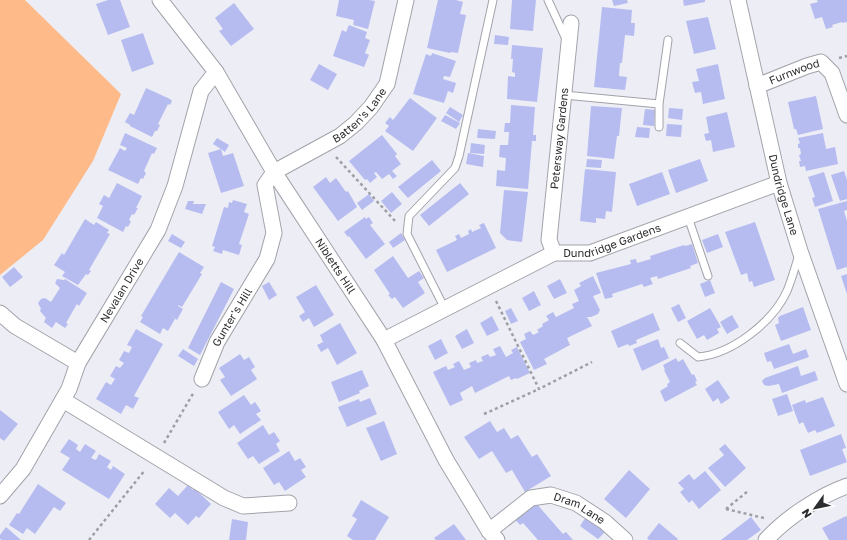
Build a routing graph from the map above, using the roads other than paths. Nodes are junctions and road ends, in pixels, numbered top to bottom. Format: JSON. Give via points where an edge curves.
{"nodes":[{"id":1,"x":160,"y":0,"type":"edge"},
{"id":2,"x":406,"y":0,"type":"edge"},
{"id":3,"x":494,"y":0,"type":"edge"},
{"id":4,"x":548,"y":0,"type":"edge"},
{"id":5,"x":738,"y":0,"type":"edge"},
{"id":6,"x":571,"y":24,"type":"dead end"},
{"id":7,"x":668,"y":40,"type":"dead end"},
{"id":8,"x":569,"y":45,"type":"junction"},
{"id":9,"x":216,"y":72,"type":"junction"},
{"id":10,"x":757,"y":86,"type":"junction"},
{"id":11,"x":564,"y":95,"type":"junction"},
{"id":12,"x":659,"y":104,"type":"junction"},
{"id":13,"x":847,"y":115,"type":"edge"},
{"id":14,"x":658,"y":127,"type":"dead end"},
{"id":15,"x":274,"y":172,"type":"junction"},
{"id":16,"x":779,"y":183,"type":"junction"},
{"id":17,"x":688,"y":217,"type":"junction"},
{"id":18,"x":800,"y":251,"type":"junction"},
{"id":19,"x":554,"y":254,"type":"junction"},
{"id":20,"x":708,"y":276,"type":"dead end"},
{"id":21,"x":445,"y":309,"type":"junction"},
{"id":22,"x":0,"y":313,"type":"edge"},
{"id":23,"x":384,"y":340,"type":"junction"},
{"id":24,"x":680,"y":343,"type":"dead end"},
{"id":25,"x":78,"y":363,"type":"junction"},
{"id":26,"x":202,"y":379,"type":"road end"},
{"id":27,"x":847,"y":384,"type":"edge"},
{"id":28,"x":63,"y":400,"type":"junction"},
{"id":29,"x":847,"y":486,"type":"edge"},
{"id":30,"x":0,"y":496,"type":"edge"},
{"id":31,"x":289,"y":503,"type":"dead end"},
{"id":32,"x":493,"y":535,"type":"edge"},
{"id":33,"x":626,"y":540,"type":"edge"},
{"id":34,"x":766,"y":540,"type":"edge"}],
"edges":[{"from":1,"to":9,"type":"street","name":"Nibletts Hill"},
{"from":2,"to":15,"type":"street","name":"Batten's Lane","via":[[387,84],[371,107],[340,136]]},
{"from":3,"to":21,"type":"lane","via":[[455,168],[409,216],[407,234]]},
{"from":4,"to":8,"type":"lane"},
{"from":5,"to":10,"type":"street","name":"Dundridge Lane"},
{"from":6,"to":8,"type":"street","name":"Petersway Gardens"},
{"from":7,"to":12,"type":"lane"},
{"from":8,"to":11,"type":"street","name":"Petersway Gardens"},
{"from":9,"to":15,"type":"street","name":"Nibletts Hill"},
{"from":9,"to":25,"type":"street","name":"Nevalan Drive","via":[[201,91],[175,186],[158,230]]},
{"from":10,"to":13,"type":"street","name":"Furnwood","via":[[821,62],[832,73]]},
{"from":10,"to":16,"type":"street","name":"Dundridge Lane"},
{"from":11,"to":12,"type":"lane"},
{"from":11,"to":19,"type":"street","name":"Petersway Gardens","via":[[549,240]]},
{"from":12,"to":14,"type":"lane"},
{"from":15,"to":23,"type":"street","name":"Nibletts Hill"},
{"from":15,"to":26,"type":"street","name":"Gunter's Hill","via":[[265,185],[274,233],[267,259],[218,342]]},
{"from":16,"to":17,"type":"street","name":"Dundridge Gardens"},
{"from":16,"to":18,"type":"street","name":"Dundridge Lane"},
{"from":17,"to":19,"type":"street","name":"Dundridge Gardens","via":[[590,253]]},
{"from":17,"to":20,"type":"lane"},
{"from":18,"to":24,"type":"lane","via":[[787,292],[755,331],[709,356],[698,357]]},
{"from":18,"to":27,"type":"street","name":"Dundridge Lane"},
{"from":19,"to":21,"type":"street","name":"Dundridge Gardens"},
{"from":21,"to":23,"type":"street","name":"Dundridge Gardens"},
{"from":22,"to":25,"type":"street","via":[[15,326]]},
{"from":23,"to":32,"type":"street","name":"Nibletts Hill","via":[[446,460]]},
{"from":25,"to":28,"type":"street","name":"Nevalan Drive"},
{"from":28,"to":30,"type":"street","name":"Nevalan Drive","via":[[23,469]]},
{"from":28,"to":31,"type":"street","via":[[224,498],[242,506]]},
{"from":29,"to":34,"type":"street","via":[[809,505]]},
{"from":32,"to":33,"type":"street","name":"Dram Lane","via":[[530,498],[551,495],[576,503]]}]}
